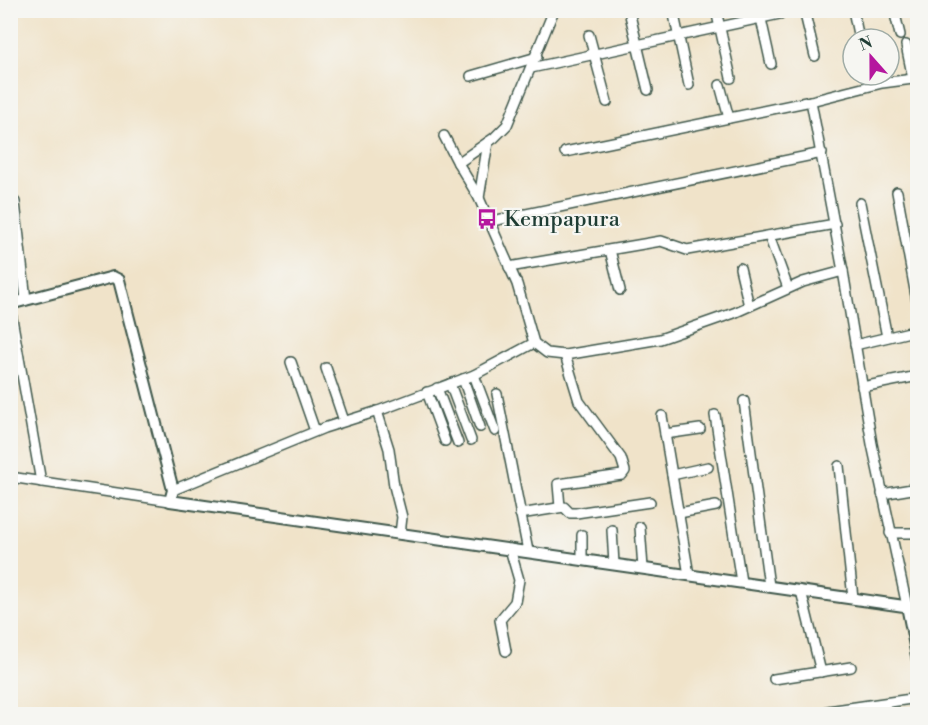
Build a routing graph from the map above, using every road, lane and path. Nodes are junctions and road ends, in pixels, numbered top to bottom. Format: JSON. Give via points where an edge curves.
{"nodes":[{"id":1,"x":554,"y":10,"type":"edge"},
{"id":2,"x":673,"y":10,"type":"edge"},
{"id":3,"x":716,"y":10,"type":"edge"},
{"id":4,"x":798,"y":10,"type":"edge"},
{"id":5,"x":804,"y":10,"type":"edge"},
{"id":6,"x":853,"y":10,"type":"edge"},
{"id":7,"x":894,"y":10,"type":"edge"},
{"id":8,"x":629,"y":11,"type":"edge"},
{"id":9,"x":760,"y":14,"type":"edge"},
{"id":10,"x":720,"y":27,"type":"junction"},
{"id":11,"x":857,"y":27,"type":"edge"},
{"id":12,"x":898,"y":27,"type":"edge"},
{"id":13,"x":589,"y":35,"type":"dead end"},
{"id":14,"x":679,"y":36,"type":"junction"},
{"id":15,"x":638,"y":45,"type":"junction"},
{"id":16,"x":906,"y":45,"type":"dead end"},
{"id":17,"x":594,"y":55,"type":"junction"},
{"id":18,"x":815,"y":56,"type":"dead end"},
{"id":19,"x":537,"y":57,"type":"junction"},
{"id":20,"x":771,"y":64,"type":"dead end"},
{"id":21,"x":531,"y":68,"type":"junction"},
{"id":22,"x":471,"y":76,"type":"dead end"},
{"id":23,"x":731,"y":78,"type":"dead end"},
{"id":24,"x":901,"y":79,"type":"edge"},
{"id":25,"x":690,"y":85,"type":"dead end"},
{"id":26,"x":720,"y":85,"type":"dead end"},
{"id":27,"x":856,"y":87,"type":"edge"},
{"id":28,"x":648,"y":90,"type":"dead end"},
{"id":29,"x":811,"y":101,"type":"junction"},
{"id":30,"x":607,"y":102,"type":"dead end"},
{"id":31,"x":729,"y":118,"type":"junction"},
{"id":32,"x":444,"y":136,"type":"dead end"},
{"id":33,"x":488,"y":142,"type":"junction"},
{"id":34,"x":565,"y":153,"type":"dead end"},
{"id":35,"x":822,"y":153,"type":"junction"},
{"id":36,"x":458,"y":163,"type":"junction"},
{"id":37,"x":897,"y":192,"type":"dead end"},
{"id":38,"x":479,"y":198,"type":"junction"},
{"id":39,"x":15,"y":202,"type":"dead end"},
{"id":40,"x":860,"y":203,"type":"dead end"},
{"id":41,"x":488,"y":222,"type":"junction"},
{"id":42,"x":835,"y":224,"type":"junction"},
{"id":43,"x":769,"y":236,"type":"junction"},
{"id":44,"x":610,"y":250,"type":"junction"},
{"id":45,"x":509,"y":267,"type":"junction"},
{"id":46,"x":740,"y":268,"type":"dead end"},
{"id":47,"x":843,"y":271,"type":"junction"},
{"id":48,"x":788,"y":288,"type":"junction"},
{"id":49,"x":620,"y":290,"type":"dead end"},
{"id":50,"x":26,"y":300,"type":"junction"},
{"id":51,"x":10,"y":306,"type":"edge"},
{"id":52,"x":749,"y":306,"type":"junction"},
{"id":53,"x":918,"y":307,"type":"edge"},
{"id":54,"x":918,"y":330,"type":"edge"},
{"id":55,"x":887,"y":337,"type":"junction"},
{"id":56,"x":534,"y":343,"type":"junction"},
{"id":57,"x":855,"y":345,"type":"junction"},
{"id":58,"x":565,"y":356,"type":"junction"},
{"id":59,"x":291,"y":362,"type":"dead end"},
{"id":60,"x":326,"y":368,"type":"dead end"},
{"id":61,"x":474,"y":375,"type":"junction"},
{"id":62,"x":918,"y":376,"type":"edge"},
{"id":63,"x":463,"y":379,"type":"junction"},
{"id":64,"x":450,"y":384,"type":"junction"},
{"id":65,"x":862,"y":387,"type":"junction"},
{"id":66,"x":437,"y":388,"type":"junction"},
{"id":67,"x":427,"y":392,"type":"junction"},
{"id":68,"x":497,"y":394,"type":"dead end"},
{"id":69,"x":744,"y":401,"type":"dead end"},
{"id":70,"x":377,"y":411,"type":"junction"},
{"id":71,"x":715,"y":415,"type":"dead end"},
{"id":72,"x":662,"y":416,"type":"dead end"},
{"id":73,"x":344,"y":421,"type":"junction"},
{"id":74,"x":480,"y":427,"type":"dead end"},
{"id":75,"x":700,"y":429,"type":"dead end"},
{"id":76,"x":315,"y":431,"type":"junction"},
{"id":77,"x":495,"y":431,"type":"dead end"},
{"id":78,"x":665,"y":434,"type":"junction"},
{"id":79,"x":471,"y":440,"type":"dead end"},
{"id":80,"x":445,"y":441,"type":"dead end"},
{"id":81,"x":458,"y":443,"type":"dead end"},
{"id":82,"x":839,"y":466,"type":"dead end"},
{"id":83,"x":708,"y":467,"type":"dead end"},
{"id":84,"x":672,"y":475,"type":"junction"},
{"id":85,"x":10,"y":477,"type":"edge"},
{"id":86,"x":40,"y":482,"type":"junction"},
{"id":87,"x":918,"y":488,"type":"edge"},
{"id":88,"x":882,"y":494,"type":"junction"},
{"id":89,"x":171,"y":495,"type":"junction"},
{"id":90,"x":650,"y":502,"type":"dead end"},
{"id":91,"x":716,"y":506,"type":"dead end"},
{"id":92,"x":560,"y":507,"type":"junction"},
{"id":93,"x":679,"y":513,"type":"junction"},
{"id":94,"x":520,"y":514,"type":"junction"},
{"id":95,"x":640,"y":527,"type":"dead end"},
{"id":96,"x":612,"y":530,"type":"dead end"},
{"id":97,"x":890,"y":533,"type":"junction"},
{"id":98,"x":918,"y":533,"type":"edge"},
{"id":99,"x":400,"y":534,"type":"junction"},
{"id":100,"x":582,"y":535,"type":"dead end"},
{"id":101,"x":510,"y":549,"type":"junction"},
{"id":102,"x":528,"y":551,"type":"junction"},
{"id":103,"x":582,"y":559,"type":"junction"},
{"id":104,"x":614,"y":564,"type":"junction"},
{"id":105,"x":643,"y":568,"type":"junction"},
{"id":106,"x":689,"y":576,"type":"junction"},
{"id":107,"x":741,"y":582,"type":"junction"},
{"id":108,"x":770,"y":586,"type":"junction"},
{"id":109,"x":801,"y":591,"type":"junction"},
{"id":110,"x":852,"y":598,"type":"junction"},
{"id":111,"x":912,"y":607,"type":"edge"},
{"id":112,"x":506,"y":651,"type":"dead end"},
{"id":113,"x":918,"y":661,"type":"edge"},
{"id":114,"x":851,"y":667,"type":"dead end"},
{"id":115,"x":821,"y":672,"type":"junction"},
{"id":116,"x":774,"y":679,"type":"dead end"},
{"id":117,"x":918,"y":698,"type":"edge"},
{"id":118,"x":828,"y":711,"type":"dead end"}],
"edges":[{"from":1,"to":19,"type":"street"},
{"from":2,"to":14,"type":"street"},
{"from":3,"to":10,"type":"street"},
{"from":4,"to":9,"type":"street"},
{"from":5,"to":18,"type":"street"},
{"from":6,"to":11,"type":"street"},
{"from":7,"to":12,"type":"street"},
{"from":8,"to":15,"type":"street"},
{"from":9,"to":10,"type":"street"},
{"from":9,"to":20,"type":"street"},
{"from":10,"to":14,"type":"street"},
{"from":10,"to":23,"type":"street"},
{"from":13,"to":17,"type":"street"},
{"from":14,"to":15,"type":"street"},
{"from":14,"to":25,"type":"street"},
{"from":15,"to":17,"type":"street"},
{"from":15,"to":28,"type":"street"},
{"from":16,"to":24,"type":"street","via":[[913,79]]},
{"from":17,"to":21,"type":"street"},
{"from":17,"to":30,"type":"street"},
{"from":19,"to":21,"type":"street"},
{"from":19,"to":22,"type":"street"},
{"from":21,"to":33,"type":"street","via":[[507,125]]},
{"from":26,"to":31,"type":"street"},
{"from":27,"to":29,"type":"street"},
{"from":29,"to":31,"type":"street"},
{"from":29,"to":35,"type":"street"},
{"from":31,"to":34,"type":"street"},
{"from":32,"to":36,"type":"street"},
{"from":33,"to":36,"type":"street"},
{"from":33,"to":38,"type":"street"},
{"from":35,"to":41,"type":"street"},
{"from":35,"to":42,"type":"street"},
{"from":36,"to":38,"type":"street"},
{"from":37,"to":53,"type":"street"},
{"from":38,"to":41,"type":"street"},
{"from":39,"to":50,"type":"street"},
{"from":40,"to":55,"type":"street"},
{"from":41,"to":45,"type":"street"},
{"from":42,"to":43,"type":"street"},
{"from":42,"to":47,"type":"street"},
{"from":43,"to":44,"type":"street","via":[[687,250],[661,241]]},
{"from":43,"to":48,"type":"street"},
{"from":44,"to":45,"type":"street"},
{"from":44,"to":49,"type":"street"},
{"from":45,"to":56,"type":"street"},
{"from":46,"to":52,"type":"street"},
{"from":47,"to":48,"type":"street"},
{"from":47,"to":57,"type":"street"},
{"from":48,"to":52,"type":"street"},
{"from":50,"to":51,"type":"street"},
{"from":50,"to":89,"type":"street","via":[[113,277],[119,280]]},
{"from":51,"to":86,"type":"street"},
{"from":52,"to":58,"type":"street","via":[[660,339]]},
{"from":54,"to":55,"type":"street"},
{"from":55,"to":57,"type":"street"},
{"from":56,"to":58,"type":"street","via":[[547,353]]},
{"from":56,"to":61,"type":"street"},
{"from":57,"to":65,"type":"street"},
{"from":58,"to":92,"type":"street","via":[[579,401],[621,458],[625,471],[622,475],[561,483],[557,487]]},
{"from":59,"to":76,"type":"street"},
{"from":60,"to":73,"type":"street"},
{"from":61,"to":63,"type":"street"},
{"from":61,"to":77,"type":"street"},
{"from":62,"to":65,"type":"street"},
{"from":63,"to":64,"type":"street"},
{"from":63,"to":74,"type":"street"},
{"from":64,"to":66,"type":"street"},
{"from":64,"to":79,"type":"street"},
{"from":65,"to":88,"type":"street"},
{"from":66,"to":67,"type":"street"},
{"from":66,"to":81,"type":"street"},
{"from":67,"to":70,"type":"street"},
{"from":67,"to":80,"type":"street"},
{"from":68,"to":94,"type":"street"},
{"from":69,"to":108,"type":"street"},
{"from":70,"to":73,"type":"street"},
{"from":70,"to":99,"type":"street","via":[[402,517]]},
{"from":71,"to":107,"type":"street"},
{"from":72,"to":78,"type":"street"},
{"from":73,"to":76,"type":"street"},
{"from":75,"to":78,"type":"street"},
{"from":76,"to":89,"type":"street"},
{"from":78,"to":84,"type":"street"},
{"from":82,"to":110,"type":"street"},
{"from":83,"to":84,"type":"street"},
{"from":84,"to":93,"type":"street"},
{"from":85,"to":86,"type":"street"},
{"from":86,"to":89,"type":"street"},
{"from":87,"to":88,"type":"street"},
{"from":88,"to":97,"type":"street"},
{"from":89,"to":99,"type":"street"},
{"from":90,"to":92,"type":"street","via":[[572,513]]},
{"from":91,"to":93,"type":"street"},
{"from":92,"to":94,"type":"street"},
{"from":93,"to":106,"type":"street"},
{"from":94,"to":102,"type":"street"},
{"from":95,"to":105,"type":"street"},
{"from":96,"to":104,"type":"street"},
{"from":97,"to":98,"type":"street"},
{"from":97,"to":111,"type":"street"},
{"from":99,"to":101,"type":"street"},
{"from":100,"to":103,"type":"street"},
{"from":101,"to":102,"type":"street"},
{"from":101,"to":112,"type":"street","via":[[519,580],[515,602],[500,620]]},
{"from":102,"to":103,"type":"street"},
{"from":103,"to":104,"type":"street"},
{"from":104,"to":105,"type":"street"},
{"from":105,"to":106,"type":"street"},
{"from":106,"to":107,"type":"street"},
{"from":107,"to":108,"type":"street"},
{"from":108,"to":109,"type":"street"},
{"from":109,"to":110,"type":"street"},
{"from":109,"to":115,"type":"street"},
{"from":110,"to":111,"type":"street"},
{"from":111,"to":113,"type":"street"},
{"from":114,"to":115,"type":"street"},
{"from":115,"to":116,"type":"street"},
{"from":117,"to":118,"type":"street"}]}
